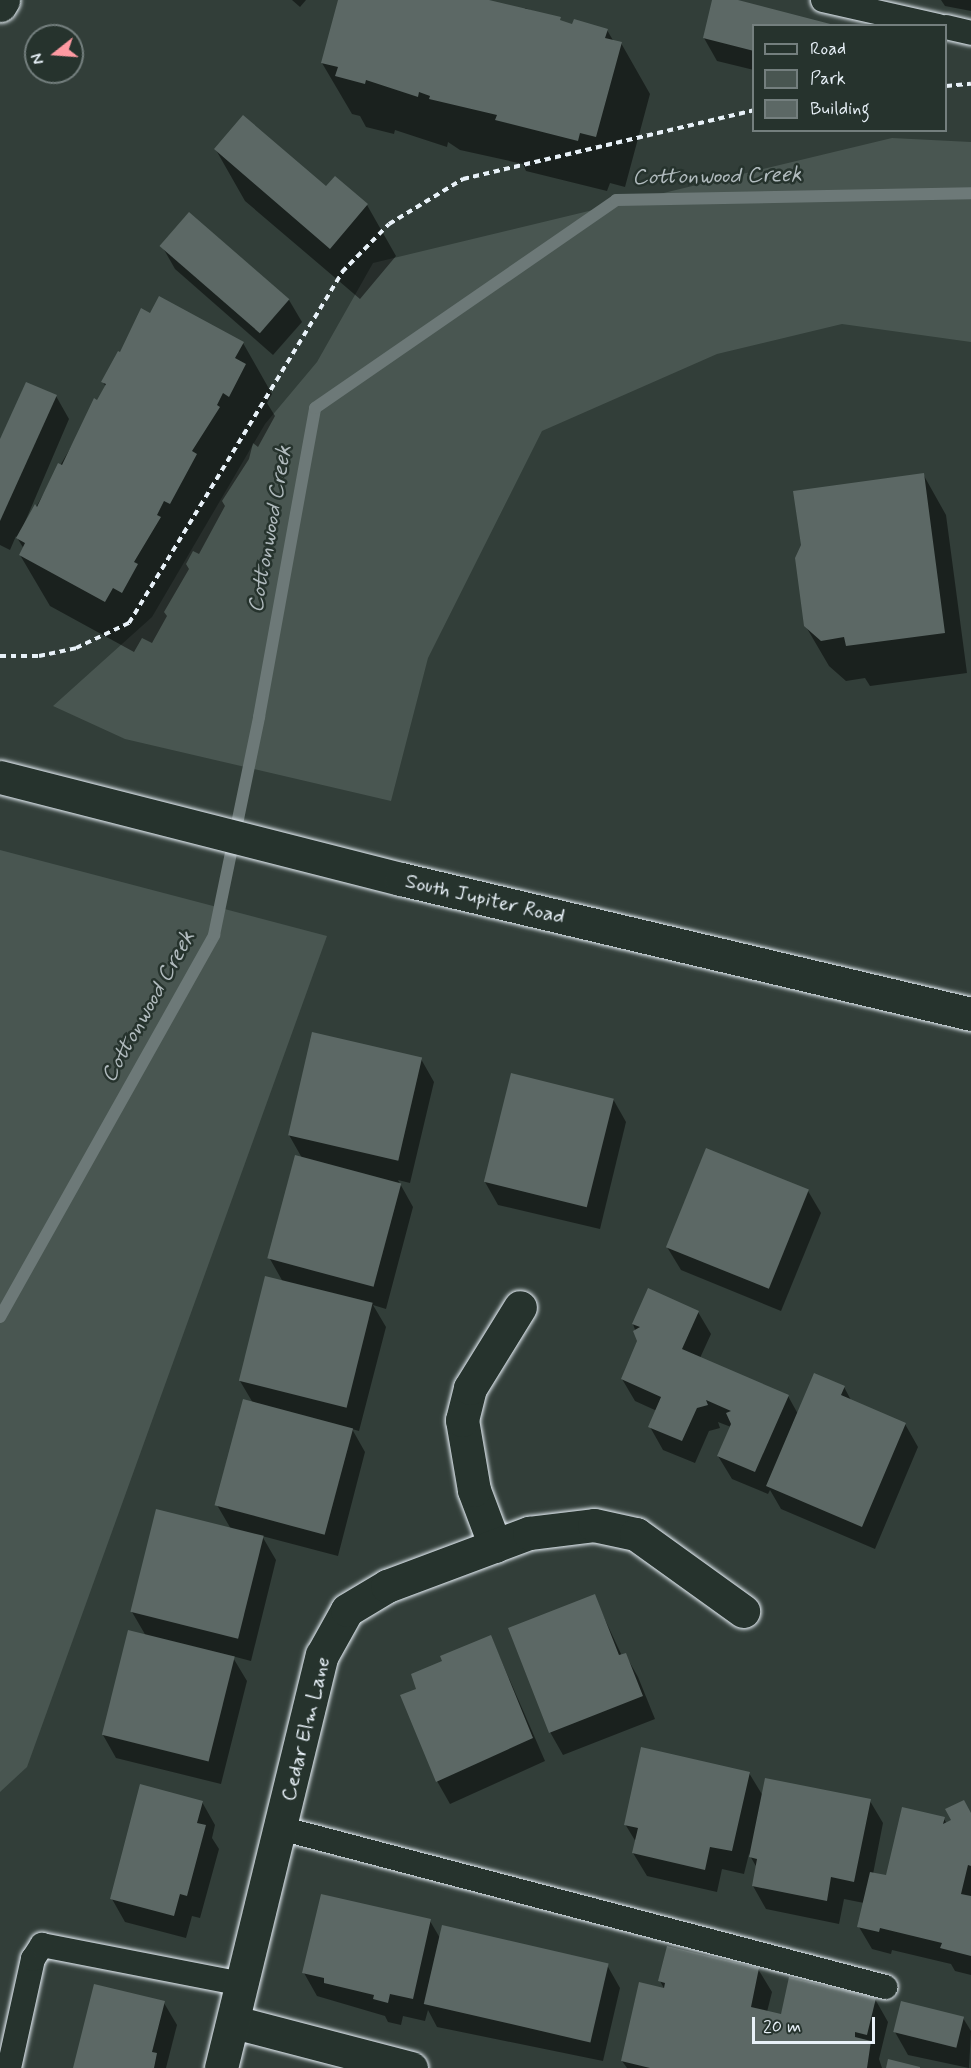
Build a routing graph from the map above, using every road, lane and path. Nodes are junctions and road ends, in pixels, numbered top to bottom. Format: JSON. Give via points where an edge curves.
{"nodes":[{"id":1,"x":3,"y":0,"type":"edge"},
{"id":2,"x":823,"y":0,"type":"edge"},
{"id":3,"x":0,"y":5,"type":"edge"},
{"id":4,"x":929,"y":24,"type":"edge"},
{"id":5,"x":947,"y":27,"type":"edge"},
{"id":6,"x":971,"y":33,"type":"edge"},
{"id":7,"x":971,"y":84,"type":"edge"},
{"id":8,"x":947,"y":86,"type":"edge"},
{"id":9,"x":752,"y":110,"type":"edge"},
{"id":10,"x":0,"y":656,"type":"edge"},
{"id":11,"x":0,"y":777,"type":"edge"},
{"id":12,"x":971,"y":1014,"type":"edge"},
{"id":13,"x":520,"y":1307,"type":"dead end"},
{"id":14,"x":495,"y":1546,"type":"junction"},
{"id":15,"x":743,"y":1611,"type":"dead end"},
{"id":16,"x":280,"y":1828,"type":"junction"},
{"id":17,"x":243,"y":1984,"type":"junction"},
{"id":18,"x":885,"y":1987,"type":"dead end"},
{"id":19,"x":234,"y":2022,"type":"junction"},
{"id":20,"x":9,"y":2068,"type":"edge"},
{"id":21,"x":221,"y":2068,"type":"edge"},
{"id":22,"x":411,"y":2068,"type":"edge"}],
"edges":[{"from":1,"to":3,"type":"street"},
{"from":2,"to":4,"type":"lane"},
{"from":5,"to":6,"type":"lane"},
{"from":7,"to":8,"type":"path"},
{"from":9,"to":10,"type":"path","via":[[463,179],[389,224],[342,272],[129,623],[76,648],[39,656]]},
{"from":11,"to":12,"type":"street","name":"South Jupiter Road","via":[[401,879]]},
{"from":13,"to":14,"type":"street","via":[[470,1388],[462,1420],[474,1490]]},
{"from":14,"to":15,"type":"street","name":"Cedar Elm Lane","via":[[529,1533],[594,1525],[636,1534]]},
{"from":14,"to":16,"type":"street","name":"Cedar Elm Lane","via":[[387,1586],[347,1610],[322,1655]]},
{"from":16,"to":17,"type":"street","name":"Cedar Elm Lane"},
{"from":16,"to":18,"type":"lane"},
{"from":17,"to":19,"type":"street","name":"Cedar Elm Lane"},
{"from":17,"to":20,"type":"lane","via":[[42,1945],[33,1959]]},
{"from":19,"to":21,"type":"street","name":"Cedar Elm Lane"},
{"from":19,"to":22,"type":"street"}]}
